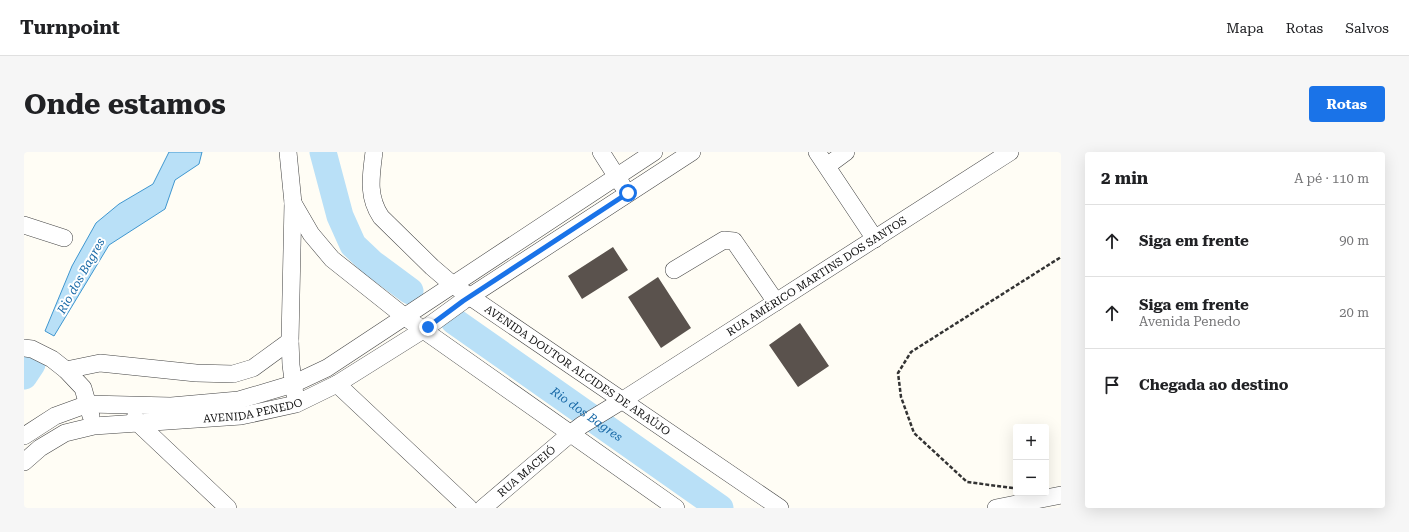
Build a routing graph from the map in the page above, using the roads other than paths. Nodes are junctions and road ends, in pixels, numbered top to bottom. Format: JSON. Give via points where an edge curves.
{"nodes":[{"id":1,"x":288,"y":152,"type":"edge"},
{"id":2,"x":374,"y":152,"type":"edge"},
{"id":3,"x":601,"y":152,"type":"edge"},
{"id":4,"x":654,"y":152,"type":"edge"},
{"id":5,"x":692,"y":152,"type":"edge"},
{"id":6,"x":817,"y":152,"type":"edge"},
{"id":7,"x":846,"y":152,"type":"edge"},
{"id":8,"x":1010,"y":152,"type":"edge"},
{"id":9,"x":827,"y":166,"type":"junction"},
{"id":10,"x":616,"y":176,"type":"junction"},
{"id":11,"x":628,"y":193,"type":"junction"},
{"id":12,"x":293,"y":204,"type":"junction"},
{"id":13,"x":24,"y":225,"type":"edge"},
{"id":14,"x":64,"y":238,"type":"dead end"},
{"id":15,"x":875,"y":239,"type":"junction"},
{"id":16,"x":674,"y":270,"type":"dead end"},
{"id":17,"x":449,"y":287,"type":"junction"},
{"id":18,"x":466,"y":299,"type":"junction"},
{"id":19,"x":776,"y":302,"type":"junction"},
{"id":20,"x":407,"y":316,"type":"junction"},
{"id":21,"x":425,"y":328,"type":"junction"},
{"id":22,"x":290,"y":341,"type":"junction"},
{"id":23,"x":28,"y":349,"type":"edge"},
{"id":24,"x":66,"y":370,"type":"junction"},
{"id":25,"x":293,"y":384,"type":"junction"},
{"id":26,"x":337,"y":384,"type":"junction"},
{"id":27,"x":619,"y":403,"type":"junction"},
{"id":28,"x":88,"y":404,"type":"junction"},
{"id":29,"x":296,"y":404,"type":"junction"},
{"id":30,"x":128,"y":405,"type":"junction"},
{"id":31,"x":138,"y":423,"type":"junction"},
{"id":32,"x":94,"y":426,"type":"junction"},
{"id":33,"x":576,"y":430,"type":"junction"},
{"id":34,"x":24,"y":436,"type":"edge"},
{"id":35,"x":24,"y":462,"type":"edge"},
{"id":36,"x":1061,"y":495,"type":"edge"},
{"id":37,"x":228,"y":508,"type":"edge"},
{"id":38,"x":469,"y":508,"type":"edge"},
{"id":39,"x":483,"y":508,"type":"edge"},
{"id":40,"x":676,"y":508,"type":"edge"},
{"id":41,"x":780,"y":508,"type":"edge"},
{"id":42,"x":996,"y":508,"type":"edge"}],
"edges":[{"from":1,"to":12,"type":"street"},
{"from":2,"to":17,"type":"street","name":"AVENIDA DOUTOR ALCIDES DE ARAÚJO","via":[[371,195],[375,208]]},
{"from":3,"to":10,"type":"street"},
{"from":4,"to":10,"type":"street","name":"AVENIDA PENEDO"},
{"from":5,"to":11,"type":"street","name":"AVENIDA PENEDO"},
{"from":6,"to":9,"type":"street"},
{"from":7,"to":9,"type":"street"},
{"from":8,"to":15,"type":"street","name":"RUA AMÉRICO MARTINS DOS SANTOS"},
{"from":9,"to":15,"type":"street"},
{"from":10,"to":11,"type":"street"},
{"from":10,"to":17,"type":"street","name":"AVENIDA PENEDO"},
{"from":11,"to":18,"type":"street","name":"AVENIDA PENEDO"},
{"from":12,"to":20,"type":"street","via":[[311,234],[332,259]]},
{"from":12,"to":22,"type":"street"},
{"from":13,"to":14,"type":"street"},
{"from":15,"to":19,"type":"street","name":"RUA AMÉRICO MARTINS DOS SANTOS"},
{"from":16,"to":19,"type":"street","via":[[724,240],[734,241]]},
{"from":17,"to":18,"type":"street","name":"AVENIDA DOUTOR ALCIDES DE ARAÚJO"},
{"from":17,"to":20,"type":"street","name":"AVENIDA PENEDO"},
{"from":18,"to":21,"type":"street","name":"AVENIDA PENEDO"},
{"from":18,"to":27,"type":"street","name":"AVENIDA DOUTOR ALCIDES DE ARAÚJO"},
{"from":19,"to":27,"type":"street","name":"RUA AMÉRICO MARTINS DOS SANTOS"},
{"from":20,"to":21,"type":"street"},
{"from":20,"to":25,"type":"street","name":"AVENIDA PENEDO","via":[[327,368]]},
{"from":21,"to":26,"type":"street","name":"AVENIDA PENEDO"},
{"from":21,"to":33,"type":"street"},
{"from":22,"to":24,"type":"street","via":[[253,368],[233,374],[196,373],[100,363]]},
{"from":22,"to":25,"type":"street"},
{"from":23,"to":24,"type":"street","via":[[52,359]]},
{"from":24,"to":28,"type":"street","via":[[83,388]]},
{"from":25,"to":29,"type":"street"},
{"from":25,"to":30,"type":"street","name":"AVENIDA PENEDO","via":[[239,400],[171,406]]},
{"from":26,"to":29,"type":"street","name":"AVENIDA PENEDO"},
{"from":26,"to":38,"type":"street"},
{"from":27,"to":33,"type":"street","name":"RUA AMÉRICO MARTINS DOS SANTOS"},
{"from":27,"to":41,"type":"street","name":"AVENIDA DOUTOR ALCIDES DE ARAÚJO"},
{"from":28,"to":30,"type":"street","name":"AVENIDA PENEDO"},
{"from":28,"to":32,"type":"street"},
{"from":28,"to":34,"type":"street","name":"AVENIDA PENEDO","via":[[55,416]]},
{"from":29,"to":31,"type":"street","name":"AVENIDA PENEDO","via":[[241,416]]},
{"from":30,"to":31,"type":"street"},
{"from":31,"to":32,"type":"street","name":"AVENIDA PENEDO"},
{"from":31,"to":37,"type":"street"},
{"from":32,"to":35,"type":"street","name":"AVENIDA PENEDO","via":[[65,433],[40,448]]},
{"from":33,"to":39,"type":"street","name":"RUA MACEIÓ"},
{"from":33,"to":40,"type":"street"},
{"from":36,"to":42,"type":"street"}]}
